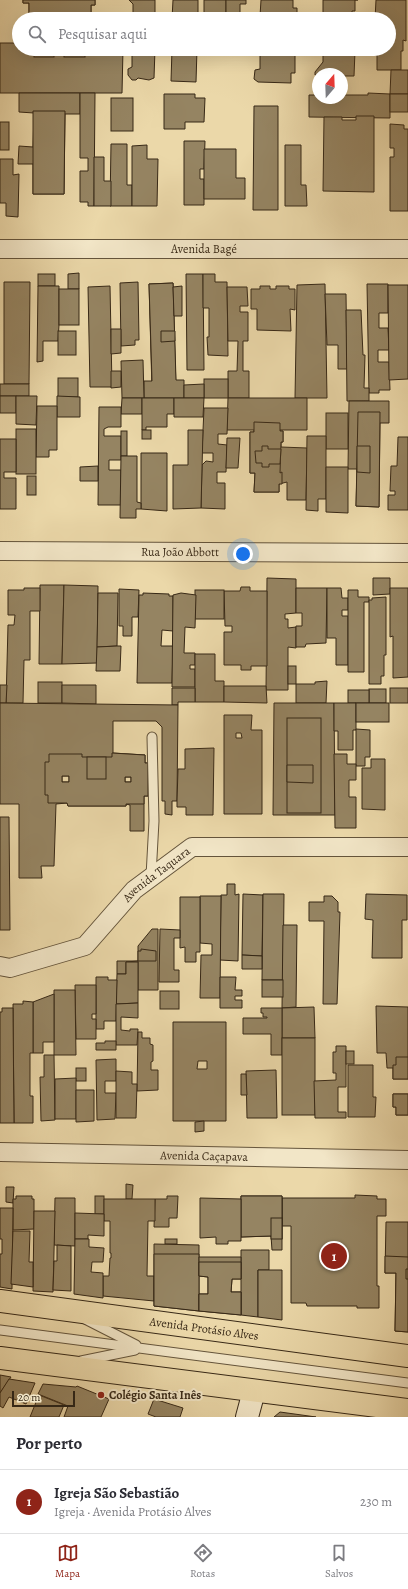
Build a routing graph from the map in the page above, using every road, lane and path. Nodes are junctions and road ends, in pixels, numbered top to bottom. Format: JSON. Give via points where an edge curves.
{"nodes":[{"id":1,"x":0,"y":249,"type":"edge"},
{"id":2,"x":408,"y":249,"type":"edge"},
{"id":3,"x":0,"y":550,"type":"edge"},
{"id":4,"x":408,"y":554,"type":"edge"},
{"id":5,"x":152,"y":737,"type":"dead end"},
{"id":6,"x":408,"y":847,"type":"edge"},
{"id":7,"x":151,"y":876,"type":"junction"},
{"id":8,"x":0,"y":966,"type":"edge"},
{"id":9,"x":0,"y":1152,"type":"edge"},
{"id":10,"x":408,"y":1160,"type":"edge"},
{"id":11,"x":0,"y":1301,"type":"edge"},
{"id":12,"x":66,"y":1310,"type":"junction"},
{"id":13,"x":0,"y":1330,"type":"edge"},
{"id":14,"x":142,"y":1348,"type":"junction"},
{"id":15,"x":408,"y":1356,"type":"edge"},
{"id":16,"x":0,"y":1358,"type":"edge"},
{"id":17,"x":59,"y":1366,"type":"junction"},
{"id":18,"x":408,"y":1383,"type":"edge"},
{"id":19,"x":254,"y":1391,"type":"junction"},
{"id":20,"x":408,"y":1410,"type":"edge"},
{"id":21,"x":247,"y":1417,"type":"edge"}],
"edges":[{"from":1,"to":2,"type":"street","name":"Avenida Bagé"},
{"from":3,"to":4,"type":"street","name":"Rua João Abbott"},
{"from":5,"to":7,"type":"lane","via":[[154,821]]},
{"from":6,"to":7,"type":"street","name":"Avenida Taquara","via":[[192,847]]},
{"from":7,"to":8,"type":"street","name":"Avenida Taquara","via":[[134,890],[85,946],[10,968]]},
{"from":9,"to":10,"type":"street","name":"Avenida Caçapava"},
{"from":11,"to":12,"type":"main road","name":"Avenida Protásio Alves"},
{"from":12,"to":14,"type":"lane"},
{"from":12,"to":15,"type":"main road","name":"Avenida Protásio Alves"},
{"from":13,"to":14,"type":"lane"},
{"from":14,"to":17,"type":"lane"},
{"from":14,"to":18,"type":"lane"},
{"from":16,"to":17,"type":"main road"},
{"from":17,"to":19,"type":"main road"},
{"from":19,"to":20,"type":"main road"},
{"from":19,"to":21,"type":"street"}]}
